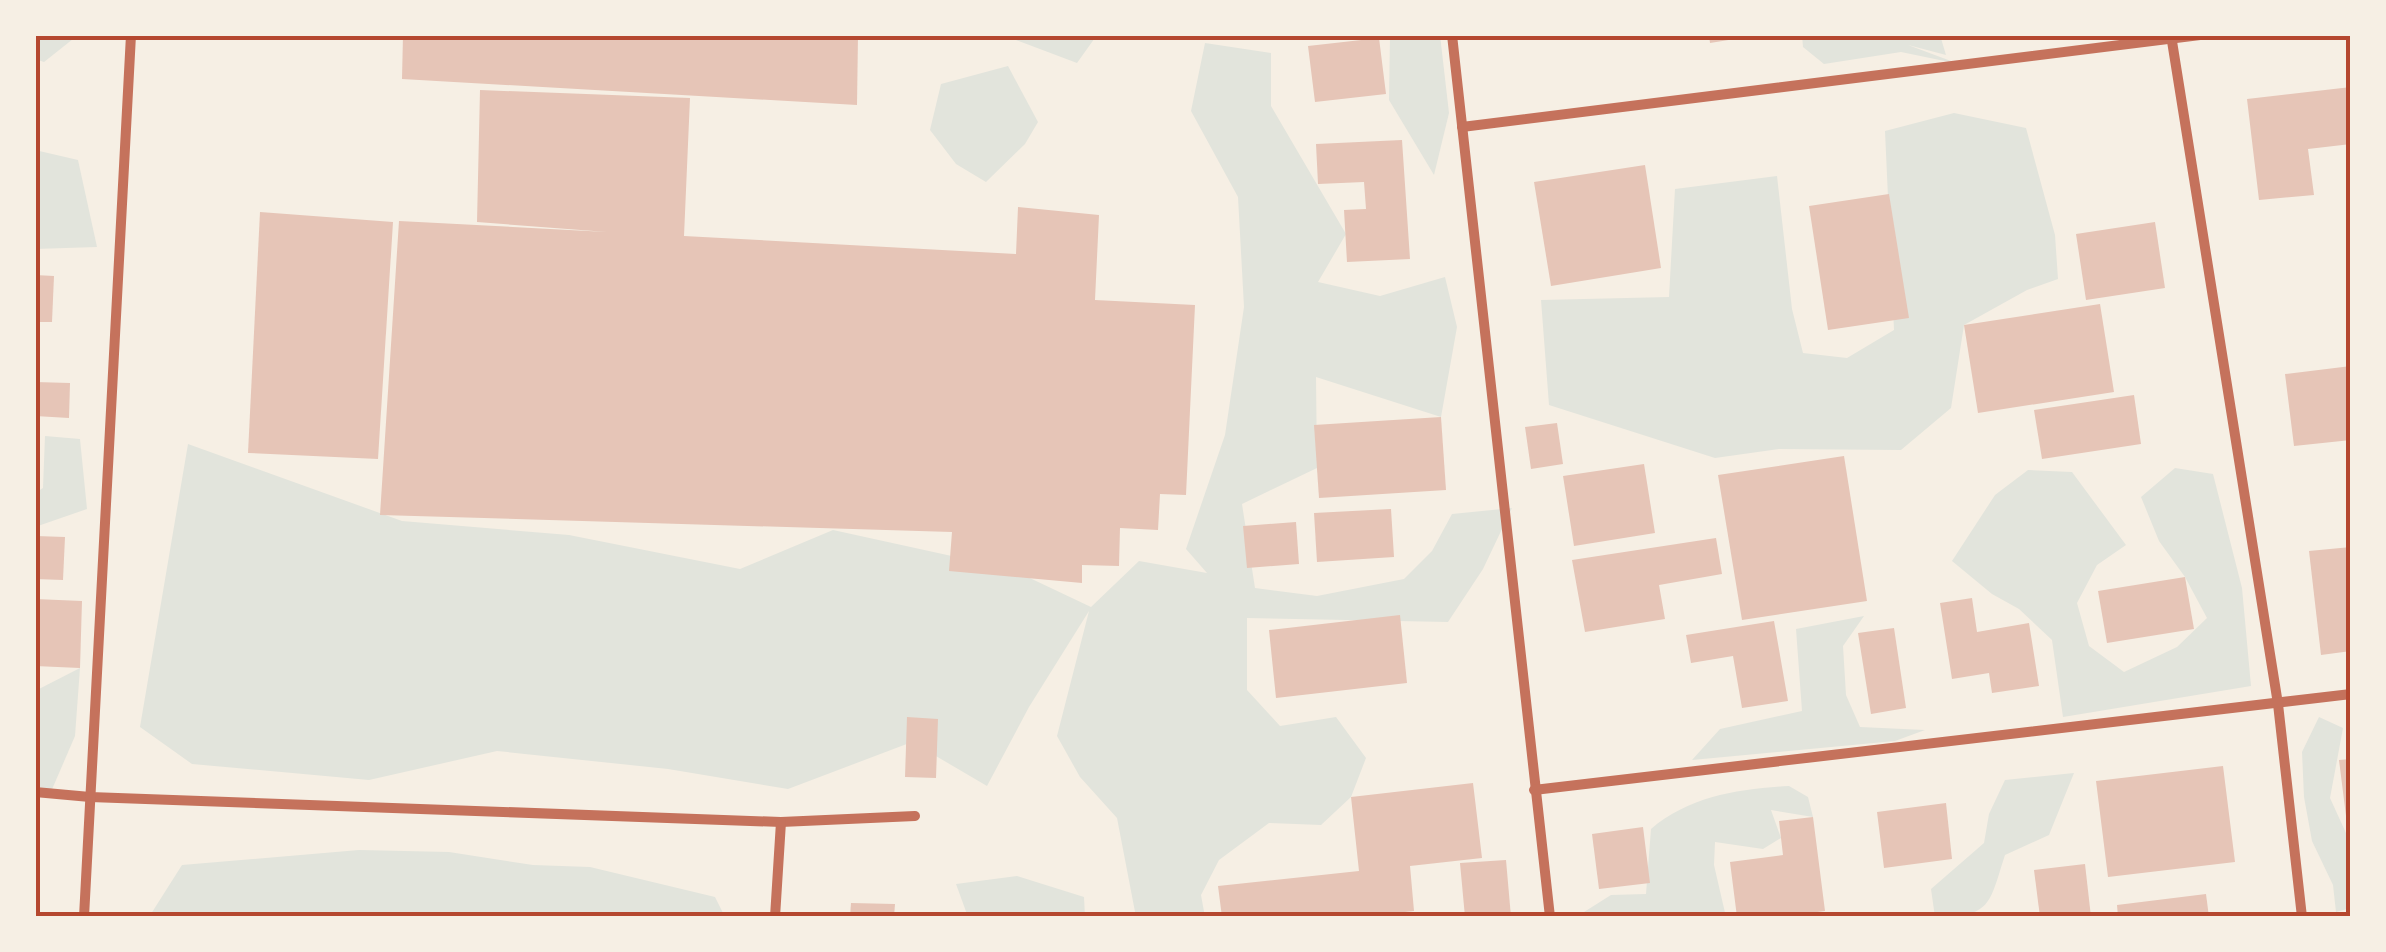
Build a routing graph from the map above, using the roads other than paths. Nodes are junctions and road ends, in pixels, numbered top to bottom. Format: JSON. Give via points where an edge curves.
{"nodes":[{"id":1,"x":131,"y":35,"type":"edge"},
{"id":2,"x":1452,"y":35,"type":"edge"},
{"id":3,"x":2200,"y":35,"type":"edge"},
{"id":4,"x":2171,"y":37,"type":"edge"},
{"id":5,"x":1462,"y":127,"type":"junction"},
{"id":6,"x":2351,"y":694,"type":"edge"},
{"id":7,"x":2278,"y":704,"type":"junction"},
{"id":8,"x":1534,"y":790,"type":"junction"},
{"id":9,"x":35,"y":792,"type":"edge"},
{"id":10,"x":90,"y":798,"type":"junction"},
{"id":11,"x":916,"y":816,"type":"dead end"},
{"id":12,"x":781,"y":822,"type":"junction"},
{"id":13,"x":84,"y":917,"type":"edge"},
{"id":14,"x":774,"y":917,"type":"edge"},
{"id":15,"x":1550,"y":917,"type":"edge"},
{"id":16,"x":2302,"y":917,"type":"edge"}],
"edges":[{"from":1,"to":10,"type":"street"},
{"from":2,"to":5,"type":"street"},
{"from":3,"to":4,"type":"street"},
{"from":4,"to":5,"type":"street"},
{"from":4,"to":7,"type":"street"},
{"from":5,"to":8,"type":"street"},
{"from":6,"to":7,"type":"street"},
{"from":7,"to":8,"type":"street"},
{"from":7,"to":16,"type":"street"},
{"from":8,"to":15,"type":"street"},
{"from":9,"to":10,"type":"street"},
{"from":10,"to":12,"type":"street"},
{"from":10,"to":13,"type":"street"},
{"from":11,"to":12,"type":"street"},
{"from":12,"to":14,"type":"street"}]}
